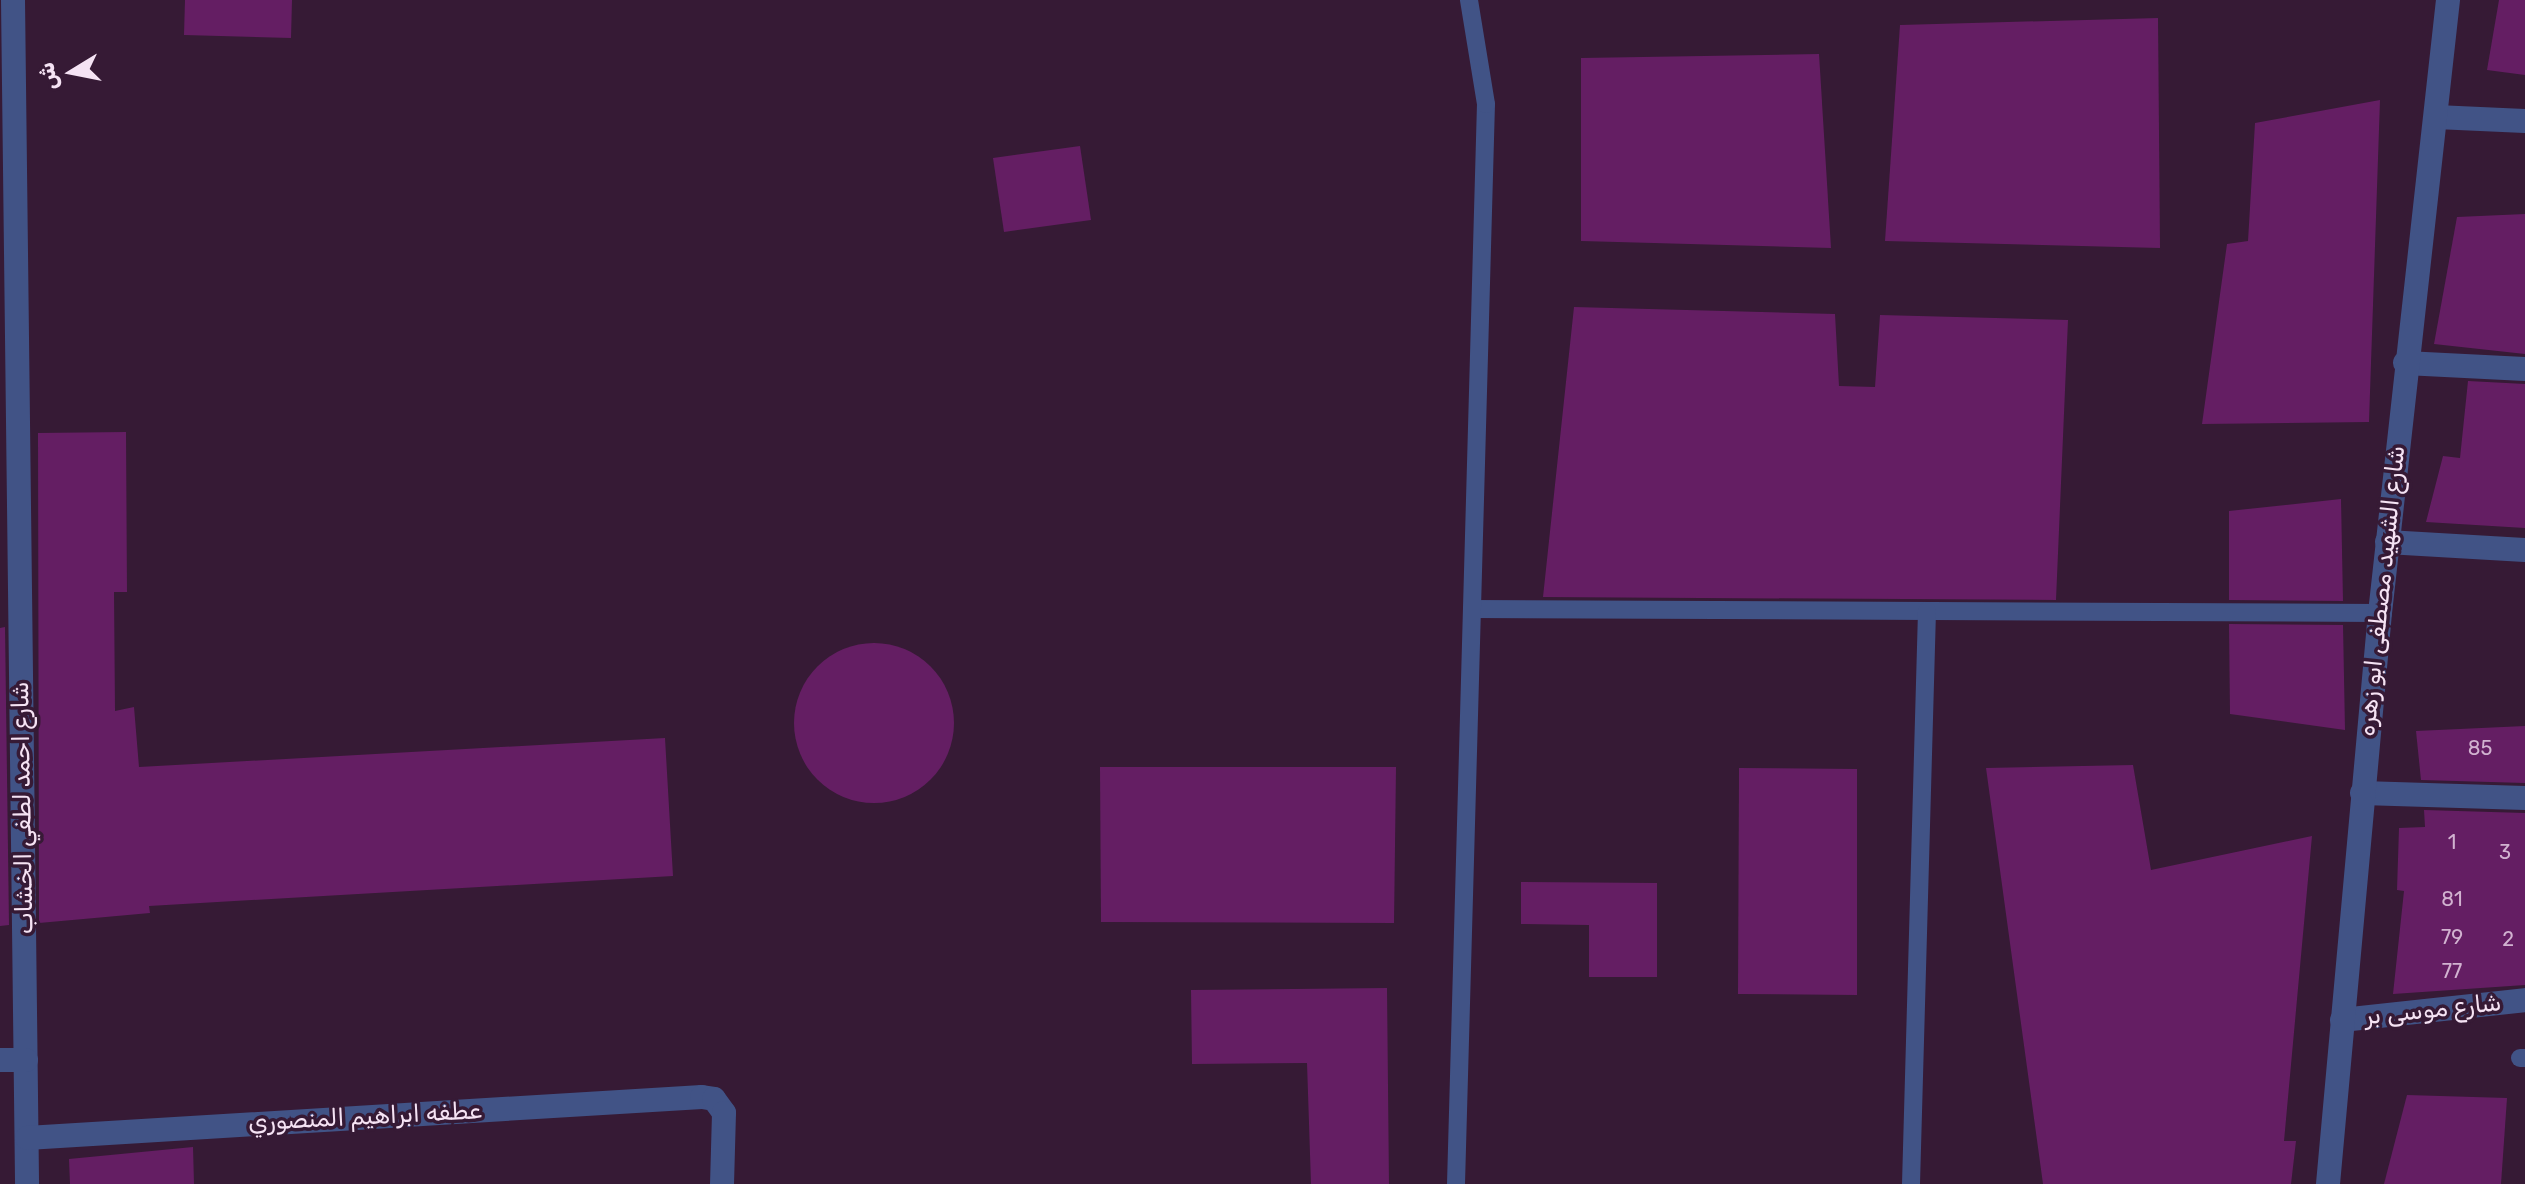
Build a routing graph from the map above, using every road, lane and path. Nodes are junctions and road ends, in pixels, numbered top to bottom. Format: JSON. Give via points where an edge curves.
{"nodes":[{"id":1,"x":13,"y":0,"type":"edge"},
{"id":2,"x":1469,"y":0,"type":"edge"},
{"id":3,"x":2448,"y":0,"type":"edge"},
{"id":4,"x":2436,"y":117,"type":"junction"},
{"id":5,"x":2525,"y":121,"type":"edge"},
{"id":6,"x":2405,"y":363,"type":"junction"},
{"id":7,"x":2525,"y":369,"type":"edge"},
{"id":8,"x":2387,"y":542,"type":"junction"},
{"id":9,"x":2525,"y":550,"type":"edge"},
{"id":10,"x":1472,"y":609,"type":"junction"},
{"id":11,"x":1927,"y":611,"type":"junction"},
{"id":12,"x":2380,"y":613,"type":"junction"},
{"id":13,"x":2362,"y":793,"type":"junction"},
{"id":14,"x":2525,"y":798,"type":"edge"},
{"id":15,"x":2525,"y":1000,"type":"edge"},
{"id":16,"x":2342,"y":1020,"type":"junction"},
{"id":17,"x":0,"y":1060,"type":"edge"},
{"id":18,"x":26,"y":1060,"type":"junction"},
{"id":19,"x":27,"y":1138,"type":"junction"},
{"id":20,"x":27,"y":1184,"type":"edge"},
{"id":21,"x":722,"y":1184,"type":"edge"},
{"id":22,"x":1456,"y":1184,"type":"edge"},
{"id":23,"x":1911,"y":1184,"type":"edge"},
{"id":24,"x":2328,"y":1184,"type":"edge"}],
"edges":[{"from":1,"to":18,"type":"street","name":"شارع احمد لطفي الخشاب"},
{"from":2,"to":10,"type":"lane","via":[[1486,104]]},
{"from":3,"to":4,"type":"street","name":"شارع الشهيد مصطفى ابو زهره"},
{"from":4,"to":5,"type":"street"},
{"from":4,"to":6,"type":"street","name":"شارع الشهيد مصطفى ابو زهره"},
{"from":6,"to":7,"type":"street"},
{"from":6,"to":8,"type":"street","name":"شارع الشهيد مصطفى ابو زهره"},
{"from":8,"to":9,"type":"street"},
{"from":8,"to":12,"type":"street","name":"شارع الشهيد مصطفى ابو زهره"},
{"from":10,"to":11,"type":"lane"},
{"from":10,"to":22,"type":"lane"},
{"from":11,"to":12,"type":"lane"},
{"from":11,"to":23,"type":"lane"},
{"from":12,"to":13,"type":"street","name":"شارع الشهيد مصطفى ابو زهره"},
{"from":13,"to":14,"type":"street"},
{"from":13,"to":16,"type":"street","name":"شارع الشهيد مصطفى ابو زهره"},
{"from":15,"to":16,"type":"street","name":"شارع موسى بر"},
{"from":16,"to":24,"type":"street","name":"شارع الشهيد مصطفى ابو زهره"},
{"from":17,"to":18,"type":"street"},
{"from":18,"to":19,"type":"street","name":"شارع احمد لطفي الخشاب"},
{"from":19,"to":20,"type":"street","name":"شارع احمد لطفي الخشاب"},
{"from":19,"to":21,"type":"street","name":"عطفه ابراهيم المنصوري","via":[[702,1097],[714,1099],[724,1113]]}]}
